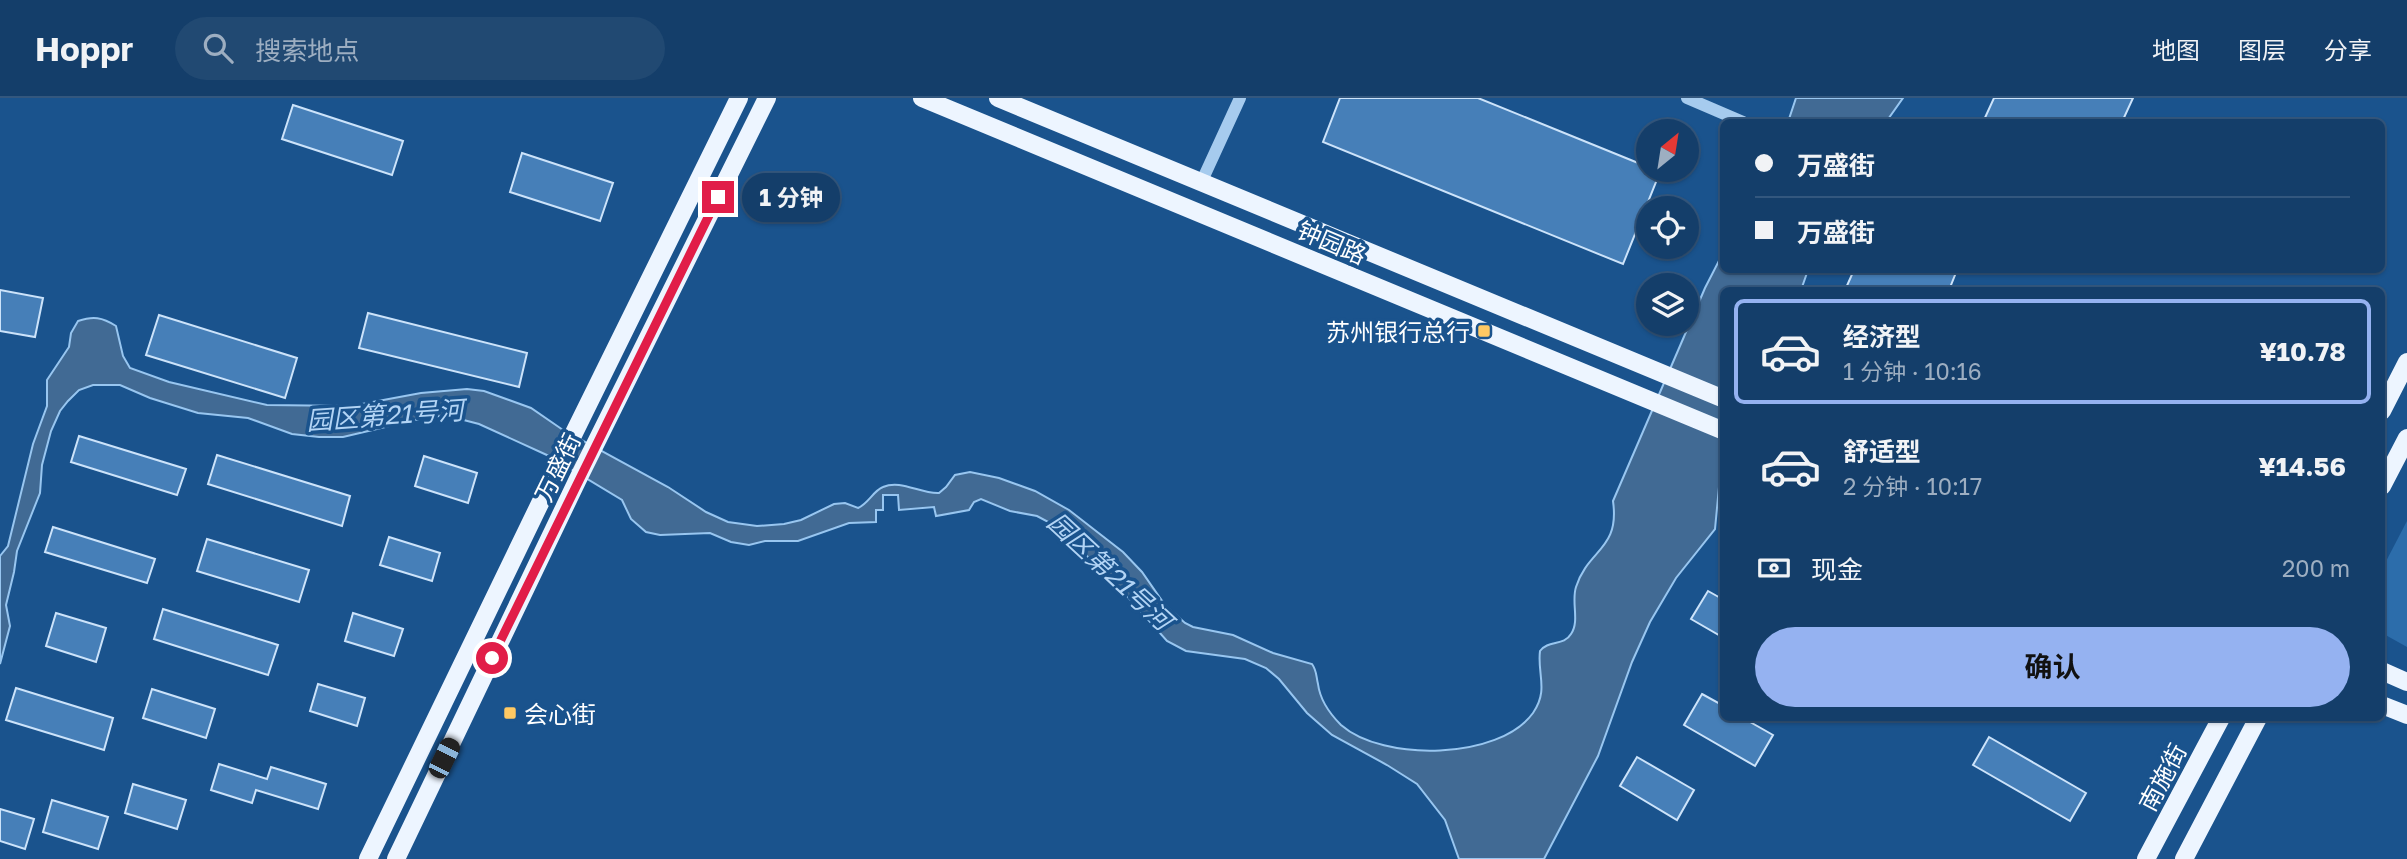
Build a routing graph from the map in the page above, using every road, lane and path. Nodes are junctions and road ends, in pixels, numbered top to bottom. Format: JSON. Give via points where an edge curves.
{"nodes":[{"id":1,"x":739,"y":98,"type":"edge"},
{"id":2,"x":767,"y":98,"type":"edge"},
{"id":3,"x":922,"y":98,"type":"edge"},
{"id":4,"x":998,"y":98,"type":"edge"},
{"id":5,"x":1240,"y":98,"type":"edge"},
{"id":6,"x":1687,"y":98,"type":"edge"},
{"id":7,"x":1736,"y":119,"type":"edge"},
{"id":8,"x":1201,"y":183,"type":"junction"},
{"id":9,"x":2407,"y":362,"type":"edge"},
{"id":10,"x":1720,"y":397,"type":"edge"},
{"id":11,"x":2385,"y":405,"type":"edge"},
{"id":12,"x":1720,"y":429,"type":"edge"},
{"id":13,"x":2407,"y":438,"type":"edge"},
{"id":14,"x":2385,"y":480,"type":"edge"},
{"id":15,"x":2385,"y":672,"type":"edge"},
{"id":16,"x":2407,"y":682,"type":"edge"},
{"id":17,"x":2385,"y":706,"type":"edge"},
{"id":18,"x":2407,"y":715,"type":"edge"},
{"id":19,"x":2219,"y":721,"type":"edge"},
{"id":20,"x":2256,"y":721,"type":"edge"},
{"id":21,"x":369,"y":859,"type":"edge"},
{"id":22,"x":396,"y":859,"type":"edge"},
{"id":23,"x":2146,"y":859,"type":"edge"},
{"id":24,"x":2184,"y":859,"type":"edge"}],
"edges":[{"from":1,"to":21,"type":"main road","name":"万盛街"},
{"from":2,"to":22,"type":"main road","name":"万盛街"},
{"from":3,"to":12,"type":"main road","name":"钟园路"},
{"from":4,"to":8,"type":"main road","name":"钟园路"},
{"from":5,"to":8,"type":"street"},
{"from":6,"to":7,"type":"street"},
{"from":8,"to":10,"type":"main road","name":"钟园路"},
{"from":9,"to":11,"type":"main road"},
{"from":13,"to":14,"type":"main road"},
{"from":15,"to":16,"type":"main road"},
{"from":17,"to":18,"type":"main road"},
{"from":19,"to":23,"type":"main road","name":"南施街"},
{"from":20,"to":24,"type":"main road"}]}
